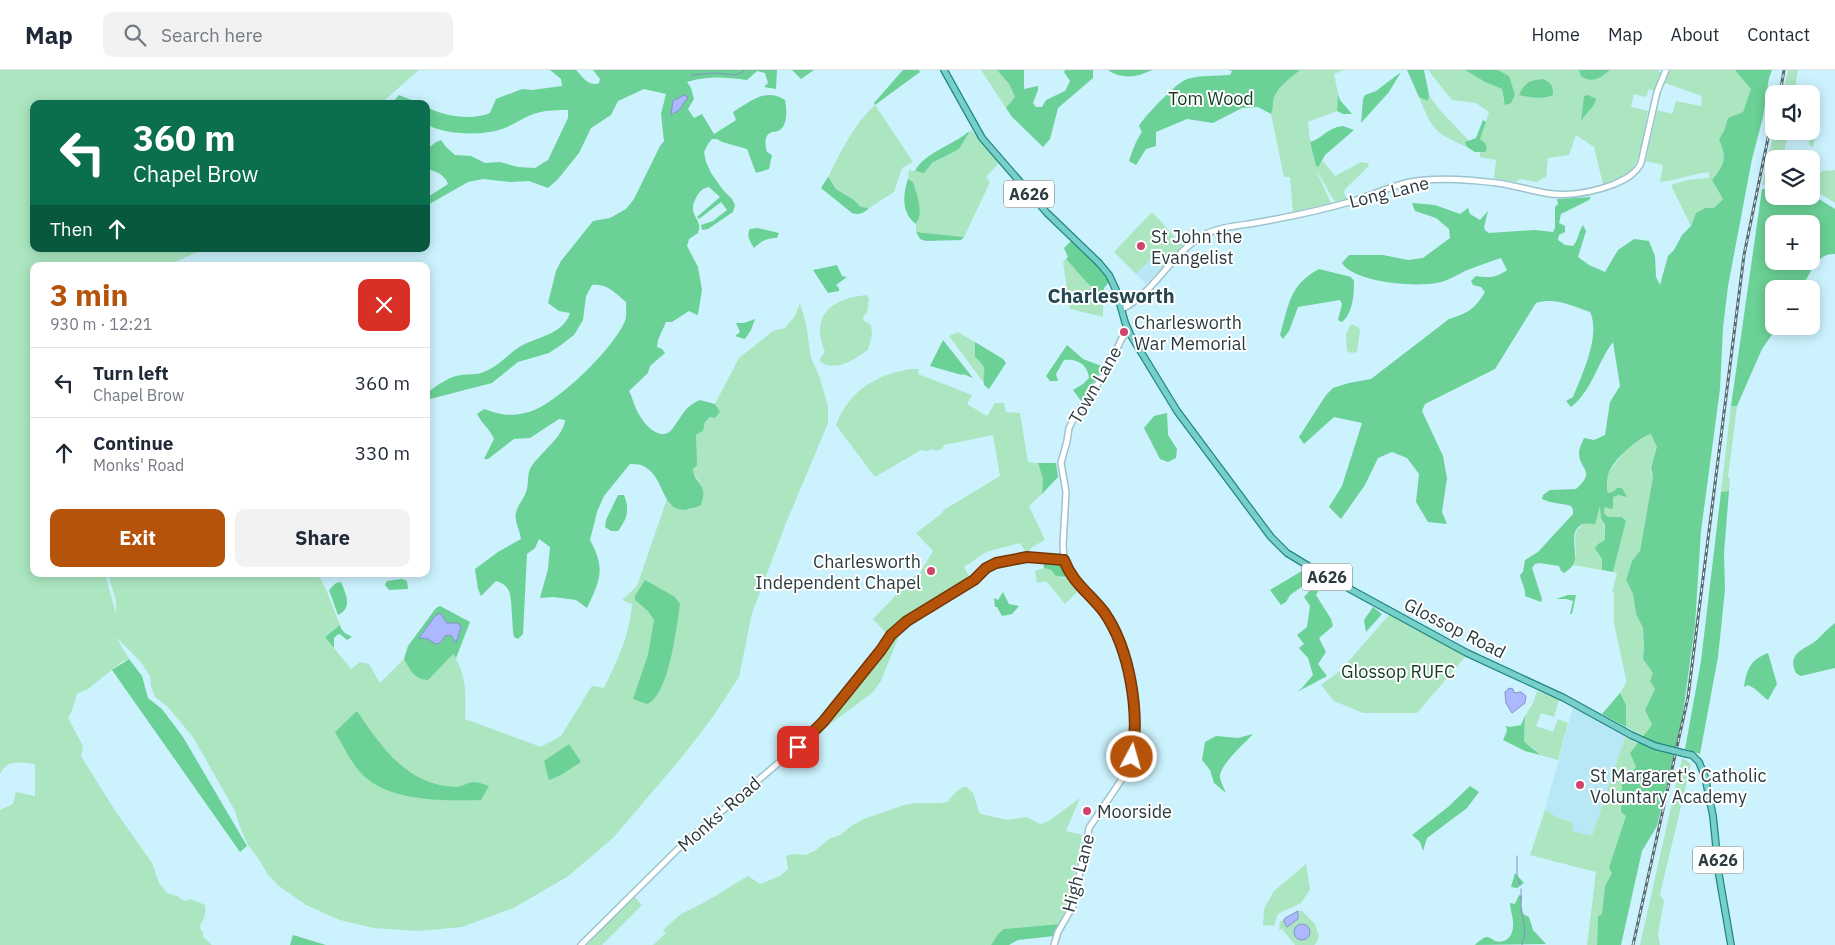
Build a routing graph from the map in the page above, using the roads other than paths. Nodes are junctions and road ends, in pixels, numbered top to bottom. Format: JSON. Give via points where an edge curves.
{"nodes":[{"id":1,"x":944,"y":70,"type":"edge"},
{"id":2,"x":1666,"y":70,"type":"edge"},
{"id":3,"x":1122,"y":309,"type":"junction"},
{"id":4,"x":1128,"y":330,"type":"junction"},
{"id":5,"x":1064,"y":560,"type":"junction"},
{"id":6,"x":581,"y":945,"type":"edge"},
{"id":7,"x":1054,"y":945,"type":"edge"},
{"id":8,"x":1731,"y":945,"type":"edge"}],
"edges":[{"from":1,"to":3,"type":"main road","number":"A626","via":[[982,138],[1047,214],[1109,275]]},
{"from":2,"to":3,"type":"street","name":"Long Lane","via":[[1657,92],[1641,163],[1627,179],[1599,190],[1567,194],[1495,183],[1423,180],[1334,206],[1216,230],[1201,236],[1182,251],[1142,296]]},
{"from":3,"to":4,"type":"main road","name":"Glossop Road","number":"A626"},
{"from":4,"to":5,"type":"street","name":"Town Lane","via":[[1106,372],[1069,428],[1061,463],[1066,502]]},
{"from":4,"to":8,"type":"main road","name":"Glossop Road","number":"A626","bridge":true,"via":[[1176,411],[1259,522],[1287,553],[1469,654],[1564,698],[1630,735],[1655,746],[1687,754],[1700,762],[1713,816]]},
{"from":5,"to":6,"type":"street","name":"Monks' Road","via":[[1027,557],[996,563],[907,621],[891,635],[810,737],[682,844]]},
{"from":5,"to":7,"type":"street","name":"High Lane","via":[[1072,578],[1102,609],[1120,645],[1131,682],[1134,745],[1128,770],[1089,828],[1073,906]]}]}
